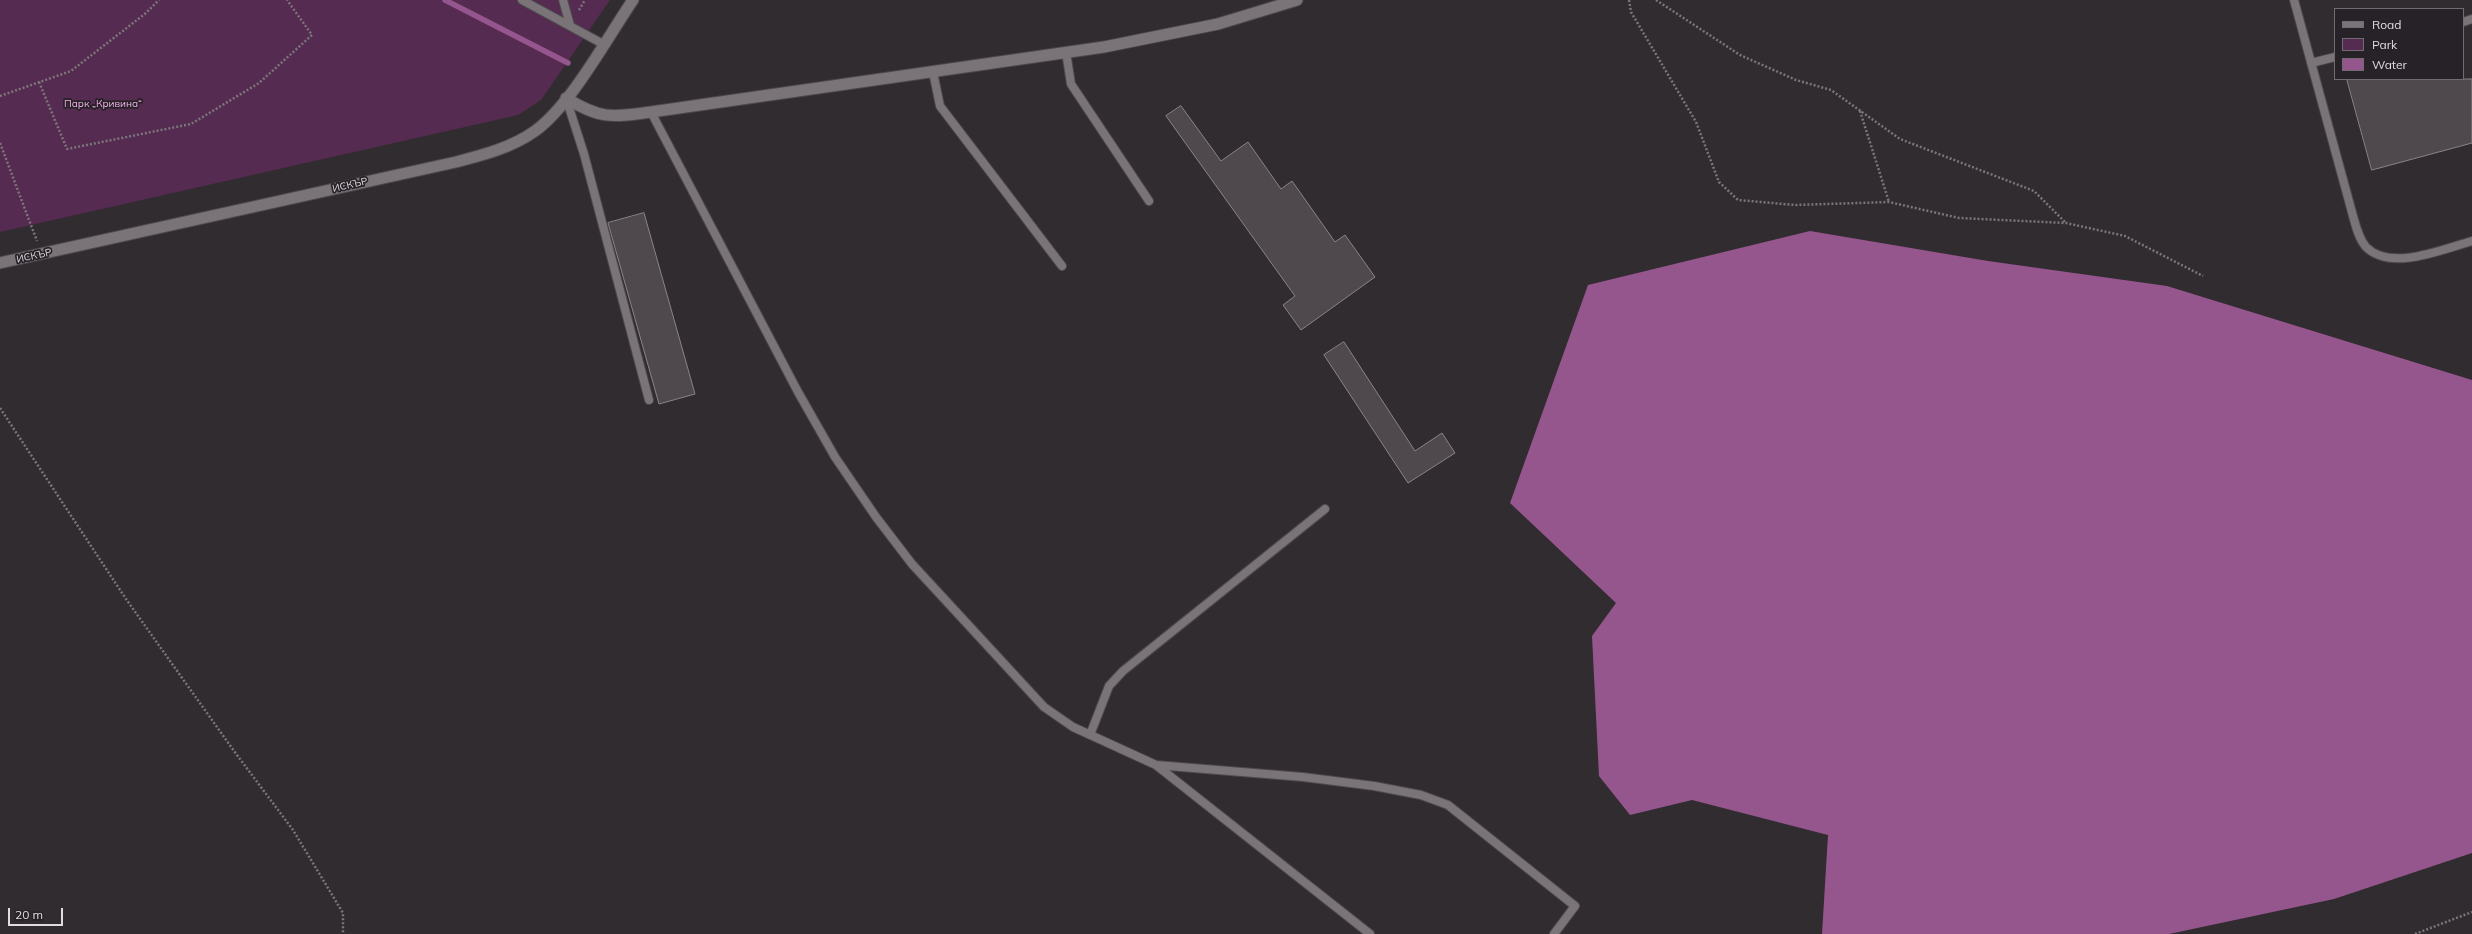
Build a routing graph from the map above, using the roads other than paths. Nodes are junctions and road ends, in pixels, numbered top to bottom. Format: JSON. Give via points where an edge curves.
{"nodes":[{"id":1,"x":522,"y":0,"type":"edge"},
{"id":2,"x":563,"y":0,"type":"edge"},
{"id":3,"x":633,"y":0,"type":"edge"},
{"id":4,"x":1297,"y":0,"type":"edge"},
{"id":5,"x":2294,"y":0,"type":"edge"},
{"id":6,"x":570,"y":25,"type":"junction"},
{"id":7,"x":603,"y":44,"type":"junction"},
{"id":8,"x":1066,"y":52,"type":"junction"},
{"id":9,"x":2334,"y":57,"type":"edge"},
{"id":10,"x":2311,"y":63,"type":"junction"},
{"id":11,"x":933,"y":72,"type":"junction"},
{"id":12,"x":566,"y":98,"type":"junction"},
{"id":13,"x":651,"y":112,"type":"junction"},
{"id":14,"x":1148,"y":201,"type":"dead end"},
{"id":15,"x":2472,"y":241,"type":"edge"},
{"id":16,"x":0,"y":263,"type":"edge"},
{"id":17,"x":1062,"y":266,"type":"dead end"},
{"id":18,"x":649,"y":400,"type":"dead end"},
{"id":19,"x":1325,"y":510,"type":"dead end"},
{"id":20,"x":1090,"y":735,"type":"junction"},
{"id":21,"x":1156,"y":765,"type":"junction"},
{"id":22,"x":1370,"y":934,"type":"edge"},
{"id":23,"x":1554,"y":934,"type":"edge"}],
"edges":[{"from":1,"to":6,"type":"lane"},
{"from":2,"to":6,"type":"lane"},
{"from":3,"to":7,"type":"street","name":"ИСКЪР"},
{"from":4,"to":8,"type":"street","via":[[1211,25]]},
{"from":5,"to":10,"type":"lane"},
{"from":6,"to":7,"type":"lane"},
{"from":7,"to":12,"type":"street","name":"ИСКЪР"},
{"from":8,"to":11,"type":"street"},
{"from":8,"to":14,"type":"lane","via":[[1071,84]]},
{"from":9,"to":10,"type":"lane"},
{"from":10,"to":15,"type":"lane","via":[[2353,216],[2366,247],[2377,256],[2392,260]]},
{"from":11,"to":13,"type":"street"},
{"from":11,"to":17,"type":"lane","via":[[940,106]]},
{"from":12,"to":13,"type":"street","via":[[584,110],[602,116]]},
{"from":12,"to":16,"type":"street","name":"ИСКЪР","via":[[535,131],[503,148],[482,155]]},
{"from":12,"to":18,"type":"lane","via":[[584,154]]},
{"from":13,"to":20,"type":"lane","via":[[798,392],[835,457],[876,517],[912,564],[1044,707],[1073,727]]},
{"from":19,"to":20,"type":"lane","via":[[1123,671],[1109,686]]},
{"from":20,"to":21,"type":"lane"},
{"from":21,"to":22,"type":"lane"},
{"from":21,"to":23,"type":"lane","via":[[1221,769],[1374,786],[1421,795],[1448,805],[1576,906]]}]}
